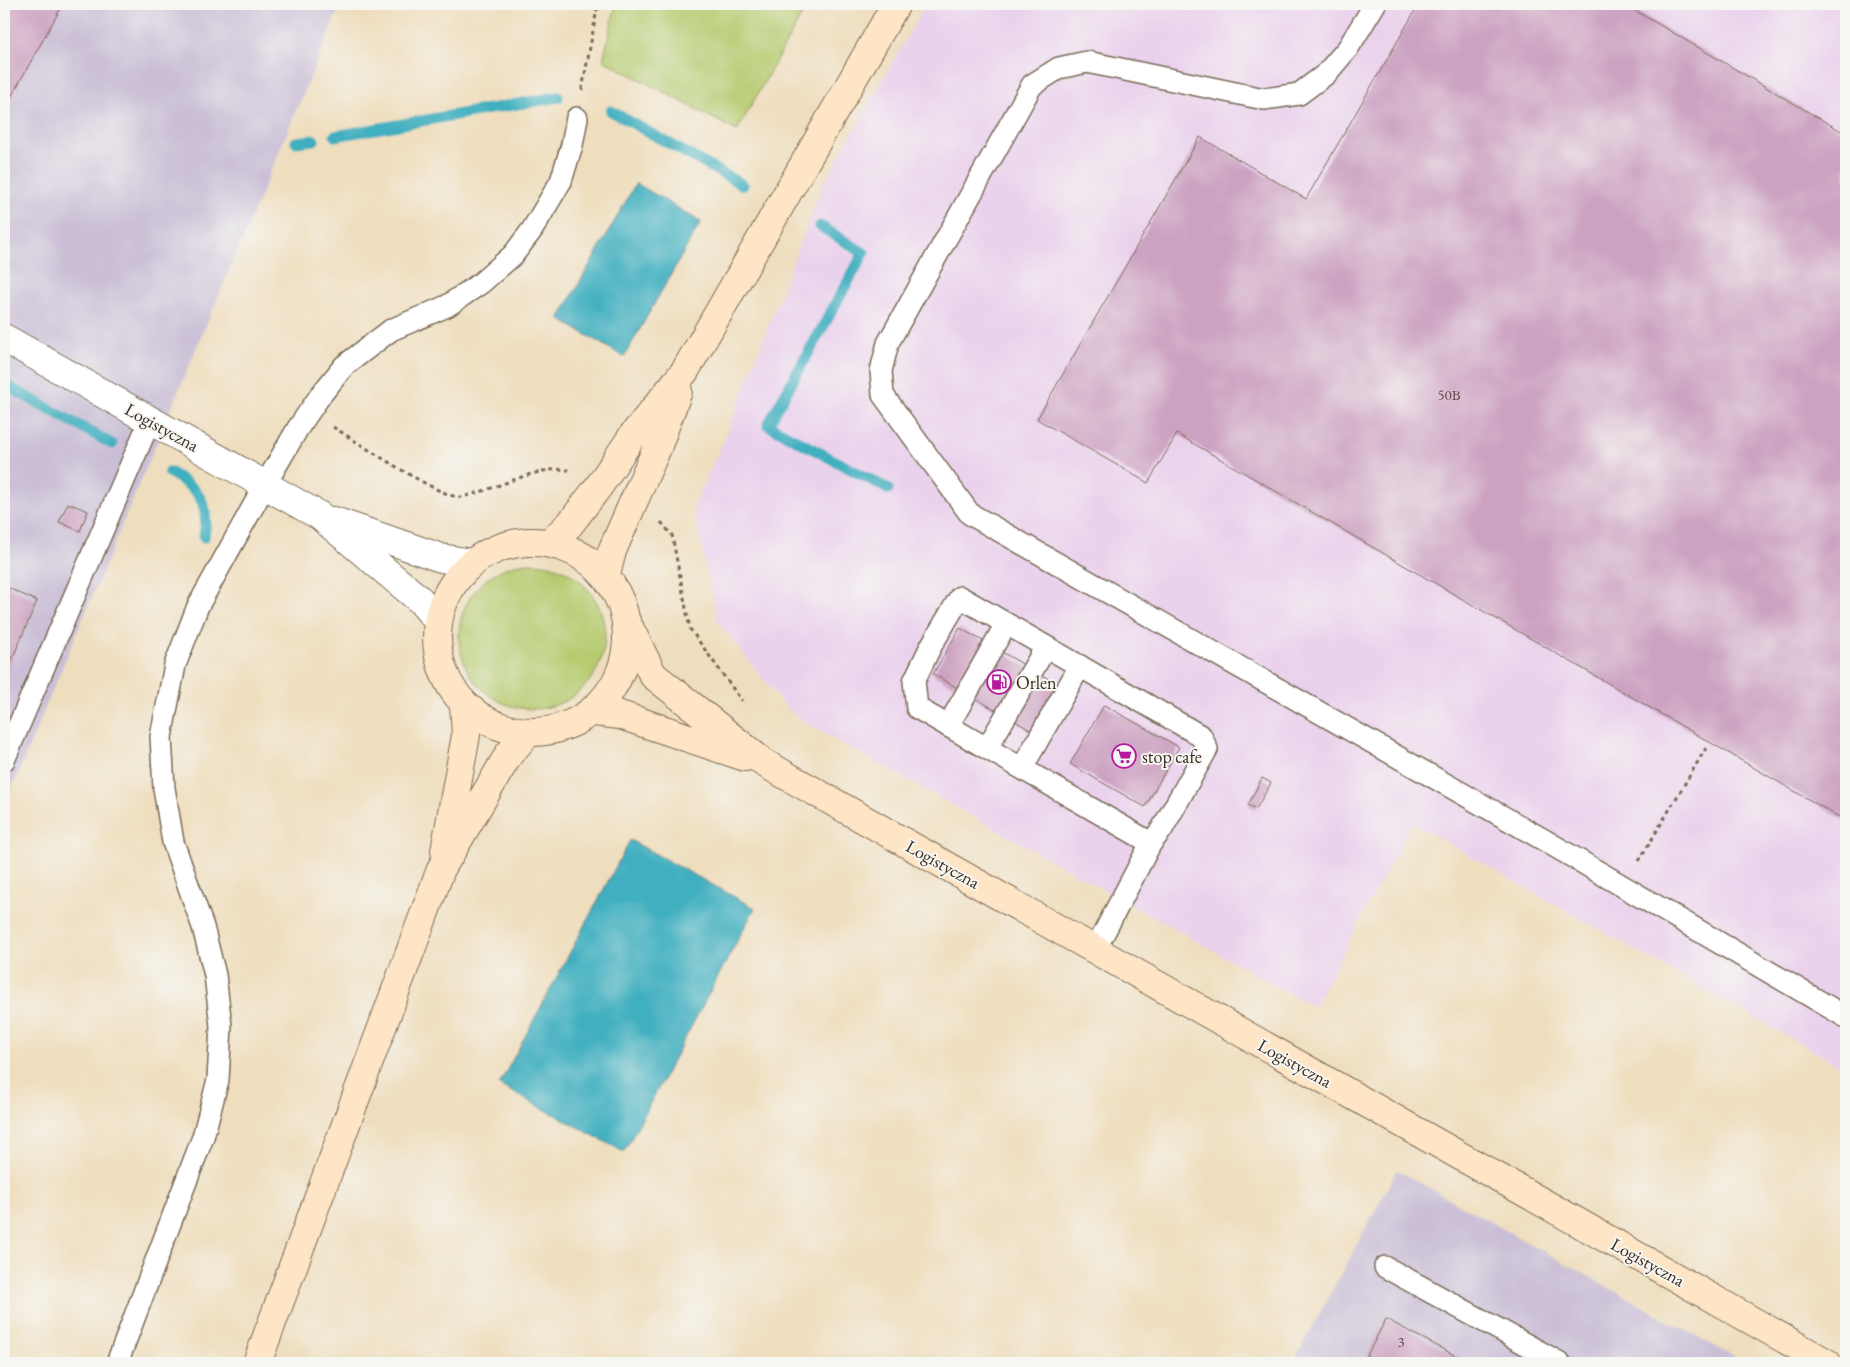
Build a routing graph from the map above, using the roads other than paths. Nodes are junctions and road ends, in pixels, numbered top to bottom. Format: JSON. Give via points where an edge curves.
{"nodes":[{"id":1,"x":896,"y":4,"type":"edge"},
{"id":2,"x":1375,"y":4,"type":"edge"},
{"id":3,"x":578,"y":118,"type":"road end"},
{"id":4,"x":4,"y":338,"type":"edge"},
{"id":5,"x":685,"y":371,"type":"junction"},
{"id":6,"x":150,"y":420,"type":"junction"},
{"id":7,"x":265,"y":485,"type":"junction"},
{"id":8,"x":320,"y":516,"type":"junction"},
{"id":9,"x":549,"y":543,"type":"junction"},
{"id":10,"x":471,"y":563,"type":"junction"},
{"id":11,"x":606,"y":575,"type":"junction"},
{"id":12,"x":438,"y":620,"type":"junction"},
{"id":13,"x":1006,"y":624,"type":"junction"},
{"id":14,"x":628,"y":625,"type":"junction"},
{"id":15,"x":1046,"y":646,"type":"junction"},
{"id":16,"x":1080,"y":666,"type":"junction"},
{"id":17,"x":464,"y":705,"type":"junction"},
{"id":18,"x":594,"y":712,"type":"junction"},
{"id":19,"x":948,"y":726,"type":"junction"},
{"id":20,"x":528,"y":733,"type":"junction"},
{"id":21,"x":987,"y":748,"type":"junction"},
{"id":22,"x":4,"y":760,"type":"edge"},
{"id":23,"x":764,"y":763,"type":"junction"},
{"id":24,"x":1022,"y":768,"type":"junction"},
{"id":25,"x":1151,"y":843,"type":"junction"},
{"id":26,"x":441,"y":869,"type":"junction"},
{"id":27,"x":1095,"y":950,"type":"junction"},
{"id":28,"x":1846,"y":1017,"type":"edge"},
{"id":29,"x":1385,"y":1268,"type":"dead end"},
{"id":30,"x":117,"y":1363,"type":"edge"},
{"id":31,"x":257,"y":1363,"type":"edge"},
{"id":32,"x":1560,"y":1363,"type":"edge"},
{"id":33,"x":1827,"y":1363,"type":"edge"}],
"edges":[{"from":1,"to":5,"type":"main road"},
{"from":2,"to":28,"type":"lane","via":[[1348,48],[1326,74],[1299,94],[1264,99],[1087,62],[1059,68],[1032,86],[888,343],[881,371],[883,395],[970,514],[1544,840]]},
{"from":3,"to":7,"type":"lane","via":[[561,181],[513,255],[481,283],[447,306],[391,330],[344,366],[298,428]]},
{"from":4,"to":6,"type":"street","name":"Logistyczna"},
{"from":5,"to":9,"type":"main road","via":[[570,524]]},
{"from":5,"to":11,"type":"main road","via":[[657,448],[612,551]]},
{"from":6,"to":7,"type":"street","name":"Logistyczna"},
{"from":6,"to":22,"type":"lane"},
{"from":7,"to":8,"type":"street","name":"Logistyczna"},
{"from":7,"to":30,"type":"lane","via":[[198,606],[175,665],[161,737],[164,788],[173,842],[203,926],[215,975],[221,1026],[218,1080],[203,1137]]},
{"from":8,"to":10,"type":"street","name":"Logistyczna","via":[[441,558]]},
{"from":8,"to":12,"type":"street","name":"Logistyczna","via":[[420,600]]},
{"from":9,"to":10,"type":"main road","via":[[508,544]]},
{"from":9,"to":11,"type":"main road","via":[[570,549],[590,560]]},
{"from":10,"to":12,"type":"main road","via":[[444,599]]},
{"from":11,"to":14,"type":"main road","via":[[621,599]]},
{"from":12,"to":17,"type":"main road","via":[[437,651],[446,680]]},
{"from":13,"to":15,"type":"lane"},
{"from":13,"to":19,"type":"lane"},
{"from":13,"to":19,"type":"lane","via":[[960,597],[931,646],[914,681],[917,708]]},
{"from":14,"to":18,"type":"main road","via":[[626,657],[615,687]]},
{"from":14,"to":23,"type":"main road","name":"Logistyczna","via":[[653,675]]},
{"from":15,"to":16,"type":"lane"},
{"from":15,"to":21,"type":"lane"},
{"from":16,"to":24,"type":"lane"},
{"from":16,"to":25,"type":"lane","via":[[1201,736],[1207,749]]},
{"from":17,"to":20,"type":"main road","via":[[494,725]]},
{"from":17,"to":26,"type":"main road","via":[[466,735]]},
{"from":18,"to":20,"type":"main road","via":[[563,728]]},
{"from":18,"to":23,"type":"main road","name":"Logistyczna","via":[[620,715]]},
{"from":19,"to":21,"type":"lane"},
{"from":20,"to":26,"type":"main road","via":[[509,754]]},
{"from":21,"to":24,"type":"lane"},
{"from":23,"to":27,"type":"main road","name":"Logistyczna"},
{"from":24,"to":25,"type":"lane"},
{"from":25,"to":27,"type":"lane"},
{"from":26,"to":31,"type":"main road"},
{"from":27,"to":33,"type":"main road","name":"Logistyczna"},
{"from":29,"to":32,"type":"lane"}]}
